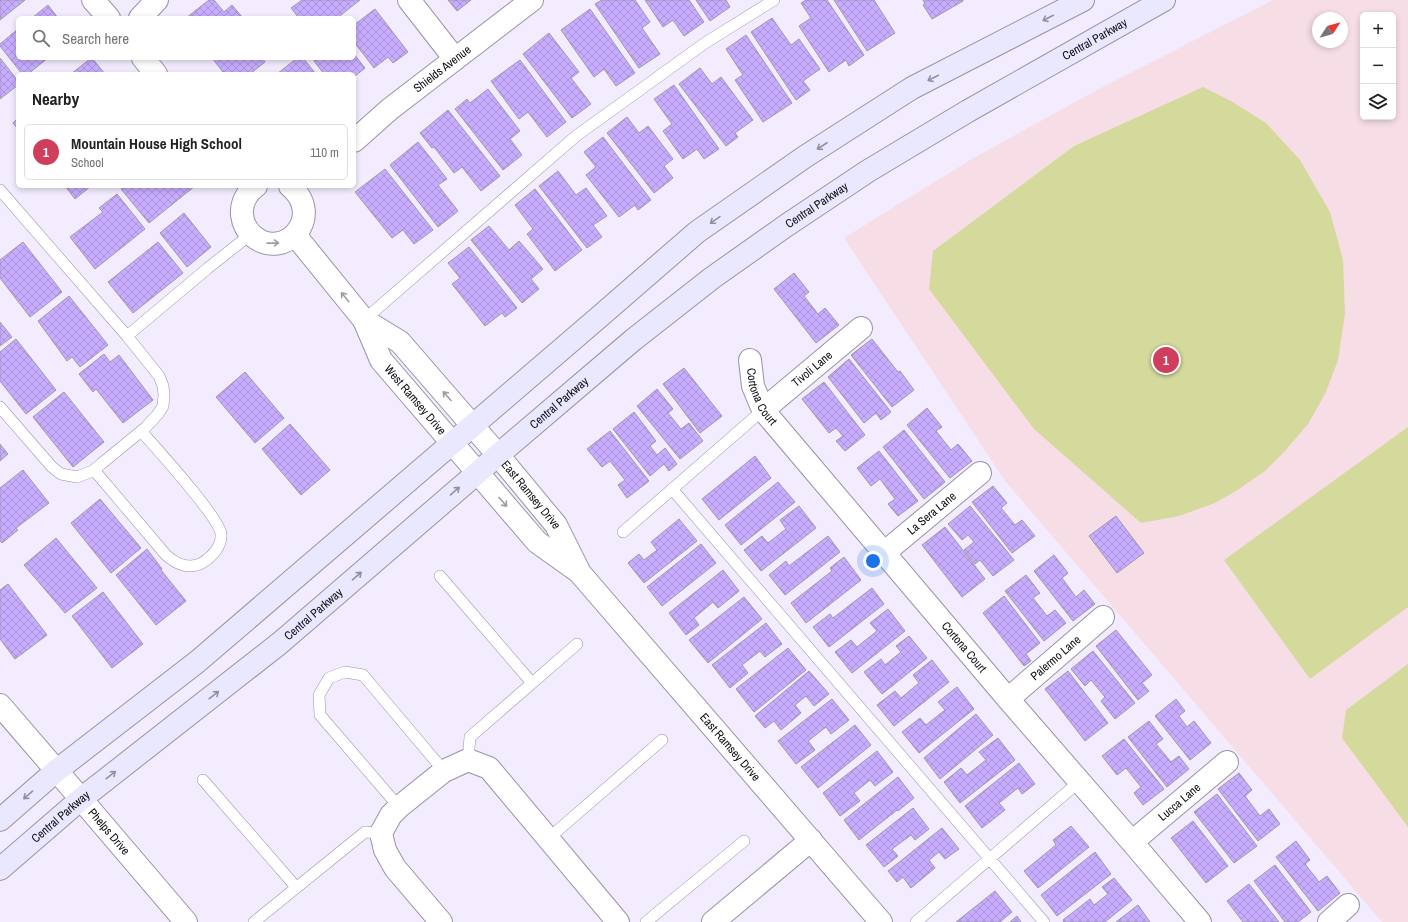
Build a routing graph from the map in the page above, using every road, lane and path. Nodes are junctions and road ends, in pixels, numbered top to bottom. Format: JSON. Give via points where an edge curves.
{"nodes":[{"id":1,"x":93,"y":0,"type":"edge"},
{"id":2,"x":157,"y":0,"type":"edge"},
{"id":3,"x":409,"y":0,"type":"edge"},
{"id":4,"x":532,"y":0,"type":"edge"},
{"id":5,"x":774,"y":0,"type":"edge"},
{"id":6,"x":1083,"y":0,"type":"edge"},
{"id":7,"x":1164,"y":0,"type":"edge"},
{"id":8,"x":107,"y":16,"type":"edge"},
{"id":9,"x":142,"y":16,"type":"edge"},
{"id":10,"x":455,"y":59,"type":"junction"},
{"id":11,"x":145,"y":60,"type":"edge"},
{"id":12,"x":154,"y":72,"type":"edge"},
{"id":13,"x":356,"y":139,"type":"edge"},
{"id":14,"x":252,"y":188,"type":"edge"},
{"id":15,"x":297,"y":188,"type":"edge"},
{"id":16,"x":0,"y":190,"type":"edge"},
{"id":17,"x":251,"y":234,"type":"junction"},
{"id":18,"x":294,"y":236,"type":"junction"},
{"id":19,"x":364,"y":320,"type":"junction"},
{"id":20,"x":861,"y":328,"type":"dead end"},
{"id":21,"x":127,"y":336,"type":"junction"},
{"id":22,"x":750,"y":360,"type":"dead end"},
{"id":23,"x":0,"y":407,"type":"edge"},
{"id":24,"x":764,"y":410,"type":"junction"},
{"id":25,"x":473,"y":425,"type":"junction"},
{"id":26,"x":141,"y":431,"type":"junction"},
{"id":27,"x":452,"y":443,"type":"junction"},
{"id":28,"x":498,"y":455,"type":"junction"},
{"id":29,"x":94,"y":470,"type":"junction"},
{"id":30,"x":477,"y":472,"type":"junction"},
{"id":31,"x":980,"y":473,"type":"dead end"},
{"id":32,"x":672,"y":489,"type":"junction"},
{"id":33,"x":623,"y":532,"type":"dead end"},
{"id":34,"x":884,"y":553,"type":"junction"},
{"id":35,"x":579,"y":572,"type":"junction"},
{"id":36,"x":440,"y":576,"type":"dead end"},
{"id":37,"x":1103,"y":617,"type":"dead end"},
{"id":38,"x":577,"y":644,"type":"dead end"},
{"id":39,"x":532,"y":683,"type":"junction"},
{"id":40,"x":1008,"y":699,"type":"junction"},
{"id":41,"x":0,"y":704,"type":"edge"},
{"id":42,"x":662,"y":740,"type":"dead end"},
{"id":43,"x":468,"y":760,"type":"junction"},
{"id":44,"x":1227,"y":762,"type":"dead end"},
{"id":45,"x":56,"y":771,"type":"junction"},
{"id":46,"x":444,"y":771,"type":"junction"},
{"id":47,"x":203,"y":780,"type":"dead end"},
{"id":48,"x":1080,"y":781,"type":"junction"},
{"id":49,"x":81,"y":799,"type":"junction"},
{"id":50,"x":399,"y":807,"type":"junction"},
{"id":51,"x":0,"y":820,"type":"edge"},
{"id":52,"x":381,"y":833,"type":"junction"},
{"id":53,"x":549,"y":838,"type":"junction"},
{"id":54,"x":811,"y":840,"type":"junction"},
{"id":55,"x":744,"y":841,"type":"dead end"},
{"id":56,"x":1132,"y":842,"type":"junction"},
{"id":57,"x":990,"y":858,"type":"junction"},
{"id":58,"x":0,"y":869,"type":"edge"},
{"id":59,"x":296,"y":887,"type":"junction"},
{"id":60,"x":1348,"y":905,"type":"dead end"},
{"id":61,"x":186,"y":922,"type":"edge"},
{"id":62,"x":254,"y":922,"type":"edge"},
{"id":63,"x":441,"y":922,"type":"edge"},
{"id":64,"x":618,"y":922,"type":"edge"},
{"id":65,"x":646,"y":922,"type":"edge"},
{"id":66,"x":713,"y":922,"type":"edge"},
{"id":67,"x":881,"y":922,"type":"edge"},
{"id":68,"x":916,"y":922,"type":"edge"},
{"id":69,"x":1044,"y":922,"type":"edge"},
{"id":70,"x":1200,"y":922,"type":"edge"},
{"id":71,"x":1329,"y":922,"type":"edge"}],
"edges":[{"from":1,"to":8,"type":"street"},
{"from":2,"to":9,"type":"street"},
{"from":3,"to":10,"type":"street"},
{"from":4,"to":10,"type":"street","name":"Shields Avenue"},
{"from":5,"to":19,"type":"lane","via":[[705,44],[576,136]]},
{"from":6,"to":25,"type":"main road","one_way":true,"via":[[912,88],[806,156],[697,232]]},
{"from":7,"to":28,"type":"main road","name":"Central Parkway","via":[[968,111],[868,171],[787,225],[712,278],[633,340]]},
{"from":10,"to":13,"type":"street","name":"Shields Avenue","via":[[390,109]]},
{"from":11,"to":12,"type":"street"},
{"from":14,"to":17,"type":"street","via":[[242,205],[244,225]]},
{"from":15,"to":18,"type":"street","via":[[302,200],[304,219]]},
{"from":16,"to":21,"type":"lane"},
{"from":17,"to":18,"type":"street","one_way":true,"via":[[258,240],[277,244]]},
{"from":17,"to":21,"type":"lane"},
{"from":19,"to":18,"type":"street","name":"West Ramsey Drive","one_way":true},
{"from":25,"to":19,"type":"street","name":"West Ramsey Drive","one_way":true,"via":[[400,342]]},
{"from":19,"to":27,"type":"street","name":"West Ramsey Drive","via":[[382,360]]},
{"from":20,"to":24,"type":"street","name":"Tivoli Lane"},
{"from":21,"to":26,"type":"lane","via":[[159,376],[163,386],[163,406]]},
{"from":22,"to":24,"type":"street","name":"Cortona Court","via":[[753,386]]},
{"from":23,"to":29,"type":"lane","via":[[44,459],[61,474],[77,477]]},
{"from":24,"to":32,"type":"lane"},
{"from":24,"to":34,"type":"street","name":"Cortona Court"},
{"from":25,"to":27,"type":"main road"},
{"from":25,"to":28,"type":"street","name":"East Ramsey Drive"},
{"from":26,"to":29,"type":"lane"},
{"from":26,"to":29,"type":"lane","via":[[219,527],[220,544],[205,561],[193,567],[186,566],[178,564],[166,555]]},
{"from":27,"to":30,"type":"street","name":"West Ramsey Drive"},
{"from":27,"to":45,"type":"main road","via":[[197,662]]},
{"from":28,"to":30,"type":"main road","name":"Central Parkway"},
{"from":28,"to":35,"type":"street","name":"East Ramsey Drive","via":[[556,525]]},
{"from":30,"to":35,"type":"street","name":"East Ramsey Drive","one_way":true,"via":[[537,542]]},
{"from":49,"to":30,"type":"main road","name":"Central Parkway","one_way":true,"via":[[280,643]]},
{"from":31,"to":34,"type":"street","name":"La Sera Lane"},
{"from":32,"to":33,"type":"lane"},
{"from":32,"to":57,"type":"lane"},
{"from":34,"to":40,"type":"street","name":"Cortona Court"},
{"from":35,"to":54,"type":"street","name":"East Ramsey Drive"},
{"from":36,"to":39,"type":"lane"},
{"from":37,"to":40,"type":"street","name":"Palermo Lane"},
{"from":38,"to":39,"type":"lane"},
{"from":39,"to":43,"type":"lane","via":[[470,737]]},
{"from":40,"to":48,"type":"street","name":"Cortona Court"},
{"from":41,"to":45,"type":"street","name":"Phelps Drive"},
{"from":42,"to":53,"type":"lane"},
{"from":43,"to":46,"type":"street"},
{"from":43,"to":53,"type":"street","via":[[490,768]]},
{"from":44,"to":56,"type":"street","name":"Lucca Lane"},
{"from":45,"to":49,"type":"street","name":"Phelps Drive"},
{"from":45,"to":51,"type":"main road","one_way":true},
{"from":46,"to":50,"type":"street"},
{"from":46,"to":50,"type":"lane","via":[[363,675],[345,672],[329,678],[319,695],[320,715]]},
{"from":47,"to":59,"type":"lane"},
{"from":48,"to":56,"type":"street","name":"Cortona Court"},
{"from":48,"to":57,"type":"lane"},
{"from":49,"to":58,"type":"main road","name":"Central Parkway"},
{"from":49,"to":61,"type":"street","name":"Phelps Drive"},
{"from":50,"to":52,"type":"street","via":[[390,815]]},
{"from":52,"to":59,"type":"lane","via":[[365,832]]},
{"from":52,"to":63,"type":"street","via":[[384,850],[395,868]]},
{"from":53,"to":64,"type":"street"},
{"from":54,"to":66,"type":"street"},
{"from":54,"to":67,"type":"street","name":"East Ramsey Drive"},
{"from":55,"to":65,"type":"lane"},
{"from":56,"to":70,"type":"street","name":"Cortona Court"},
{"from":57,"to":68,"type":"lane"},
{"from":57,"to":69,"type":"lane"},
{"from":59,"to":62,"type":"lane"},
{"from":60,"to":71,"type":"street"}]}
